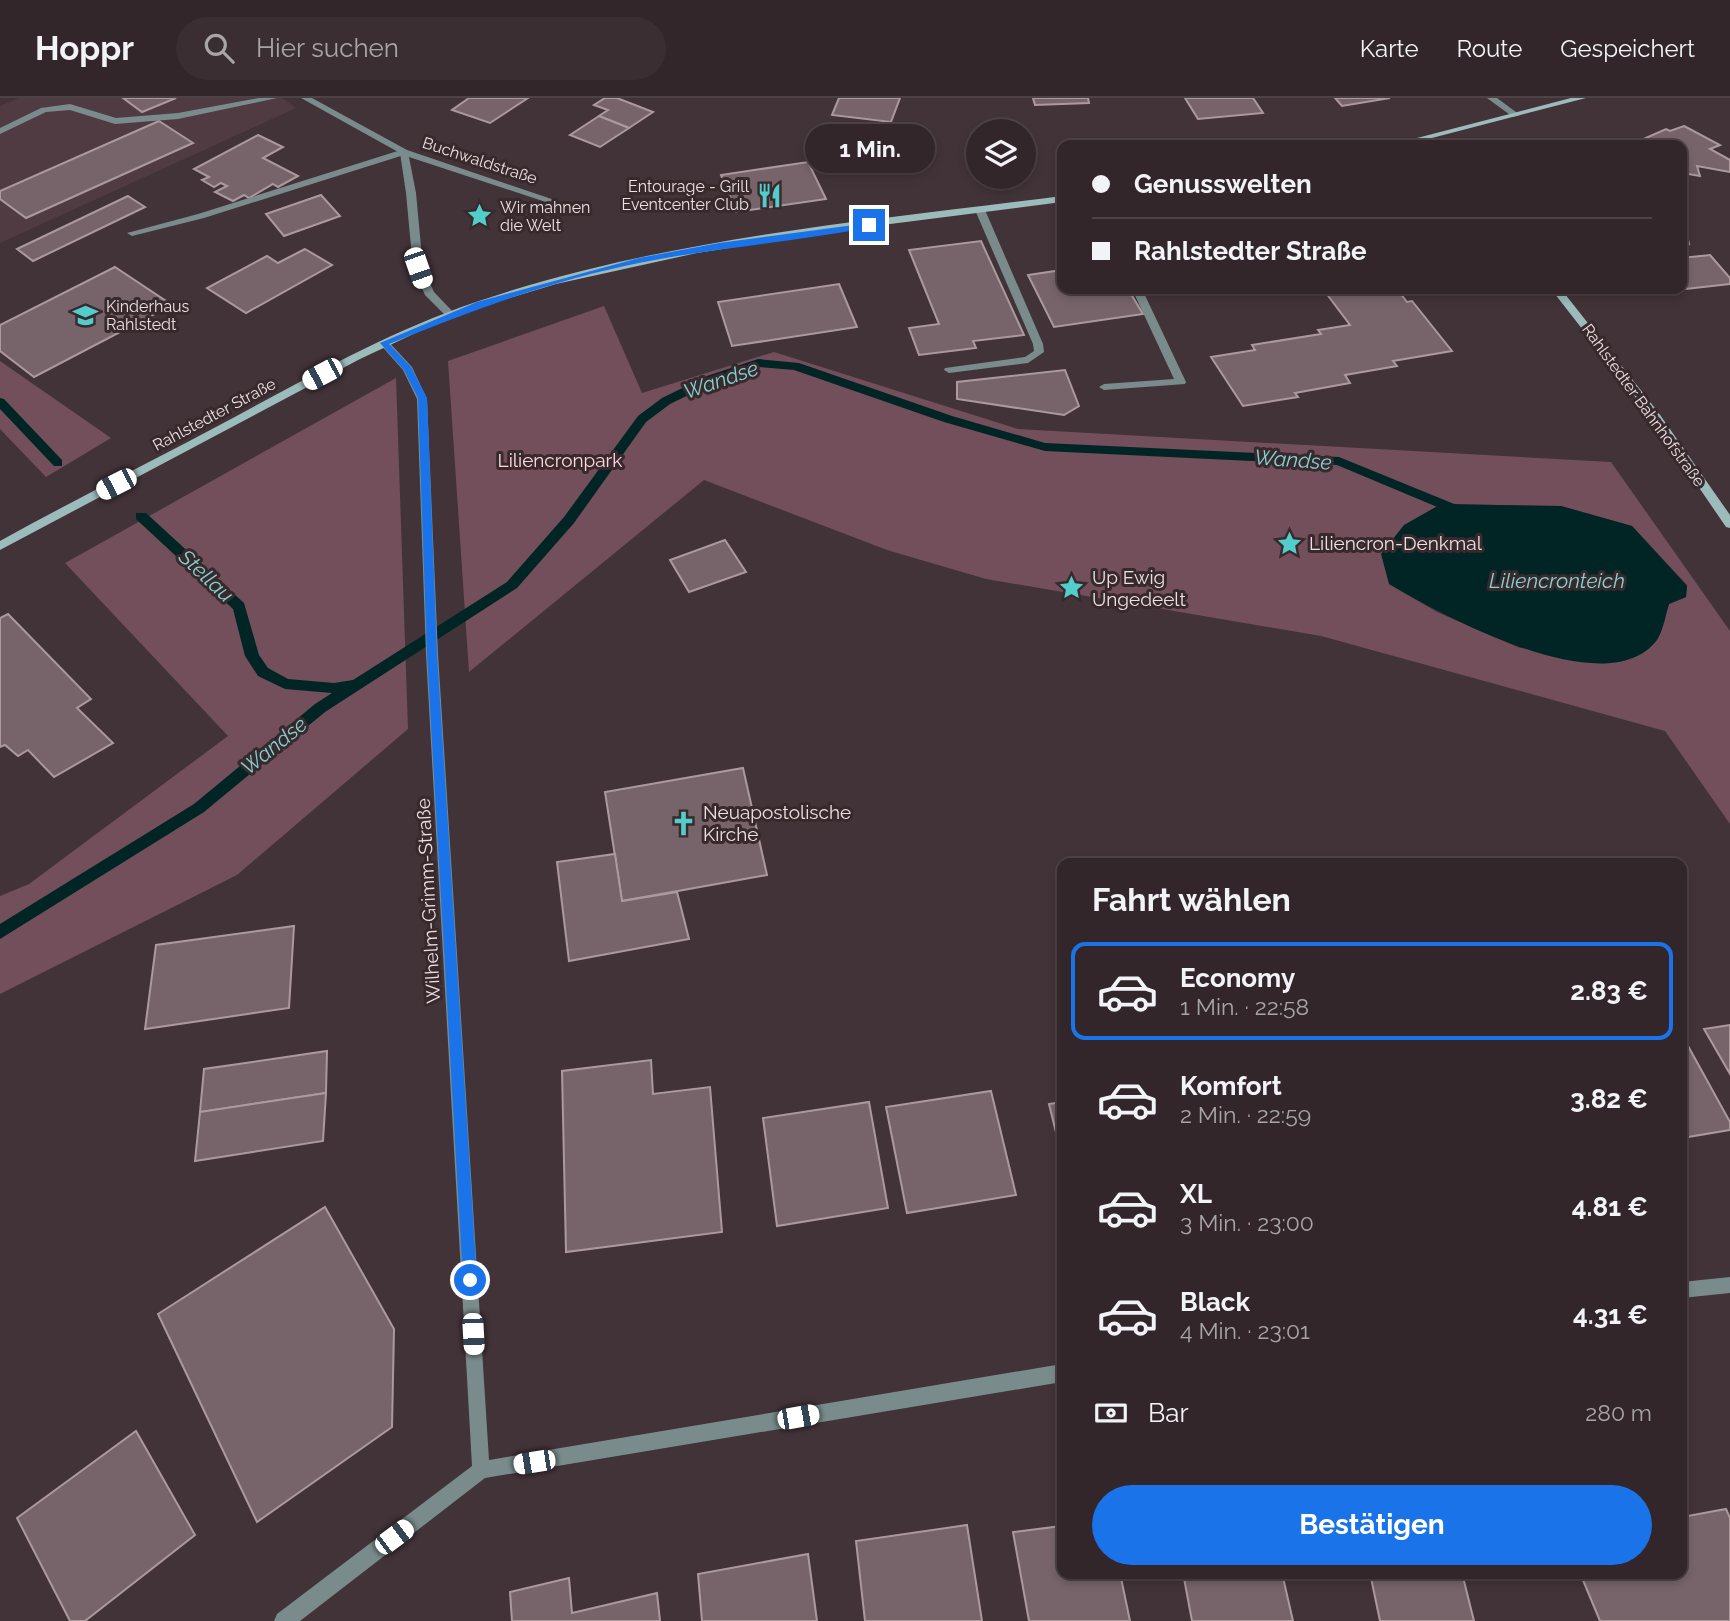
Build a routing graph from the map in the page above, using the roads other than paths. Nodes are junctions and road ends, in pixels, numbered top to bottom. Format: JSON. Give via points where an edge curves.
{"nodes":[{"id":1,"x":56,"y":98,"type":"edge"},
{"id":2,"x":273,"y":98,"type":"edge"},
{"id":3,"x":305,"y":98,"type":"edge"},
{"id":4,"x":1491,"y":98,"type":"edge"},
{"id":5,"x":1582,"y":98,"type":"edge"},
{"id":6,"x":44,"y":110,"type":"junction"},
{"id":7,"x":1516,"y":115,"type":"junction"},
{"id":8,"x":0,"y":131,"type":"edge"},
{"id":9,"x":1440,"y":135,"type":"junction"},
{"id":10,"x":1420,"y":140,"type":"edge"},
{"id":11,"x":1445,"y":140,"type":"edge"},
{"id":12,"x":404,"y":152,"type":"junction"},
{"id":13,"x":1057,"y":200,"type":"edge"},
{"id":14,"x":980,"y":210,"type":"junction"},
{"id":15,"x":585,"y":212,"type":"dead end"},
{"id":16,"x":132,"y":233,"type":"dead end"},
{"id":17,"x":1139,"y":294,"type":"edge"},
{"id":18,"x":1560,"y":294,"type":"edge"},
{"id":19,"x":450,"y":314,"type":"junction"},
{"id":20,"x":384,"y":343,"type":"junction"},
{"id":21,"x":949,"y":370,"type":"dead end"},
{"id":22,"x":1104,"y":387,"type":"dead end"},
{"id":23,"x":1730,"y":524,"type":"edge"},
{"id":24,"x":0,"y":546,"type":"edge"},
{"id":25,"x":1730,"y":1285,"type":"edge"},
{"id":26,"x":1687,"y":1289,"type":"edge"},
{"id":27,"x":1057,"y":1374,"type":"edge"},
{"id":28,"x":481,"y":1470,"type":"junction"},
{"id":29,"x":286,"y":1621,"type":"edge"}],
"edges":[{"from":1,"to":6,"type":"street"},
{"from":2,"to":6,"type":"street","via":[[178,116],[115,121],[70,107]]},
{"from":3,"to":12,"type":"street","name":"Buchwaldstraße"},
{"from":4,"to":7,"type":"street"},
{"from":5,"to":7,"type":"main road"},
{"from":6,"to":8,"type":"street"},
{"from":7,"to":9,"type":"main road"},
{"from":9,"to":10,"type":"main road"},
{"from":9,"to":11,"type":"main road"},
{"from":12,"to":15,"type":"street","name":"Buchwaldstraße"},
{"from":12,"to":16,"type":"street"},
{"from":12,"to":19,"type":"street","name":"Buchwaldstraße","via":[[418,268],[429,293]]},
{"from":13,"to":14,"type":"main road","name":"Rahlstedter Straße"},
{"from":14,"to":19,"type":"main road","name":"Rahlstedter Straße","via":[[666,255],[523,290]]},
{"from":14,"to":21,"type":"street","via":[[1039,352],[1028,360]]},
{"from":17,"to":22,"type":"street","via":[[1181,382]]},
{"from":18,"to":23,"type":"main road","name":"Rahlstedter Bahnhofstraße","via":[[1654,414]]},
{"from":19,"to":20,"type":"main road","name":"Rahlstedter Straße"},
{"from":20,"to":24,"type":"main road","name":"Rahlstedter Straße"},
{"from":20,"to":28,"type":"street","name":"Wilhelm-Grimm-Straße","via":[[408,369],[422,398],[432,654]]},
{"from":25,"to":26,"type":"street"},
{"from":27,"to":28,"type":"street"},
{"from":28,"to":29,"type":"street"}]}
